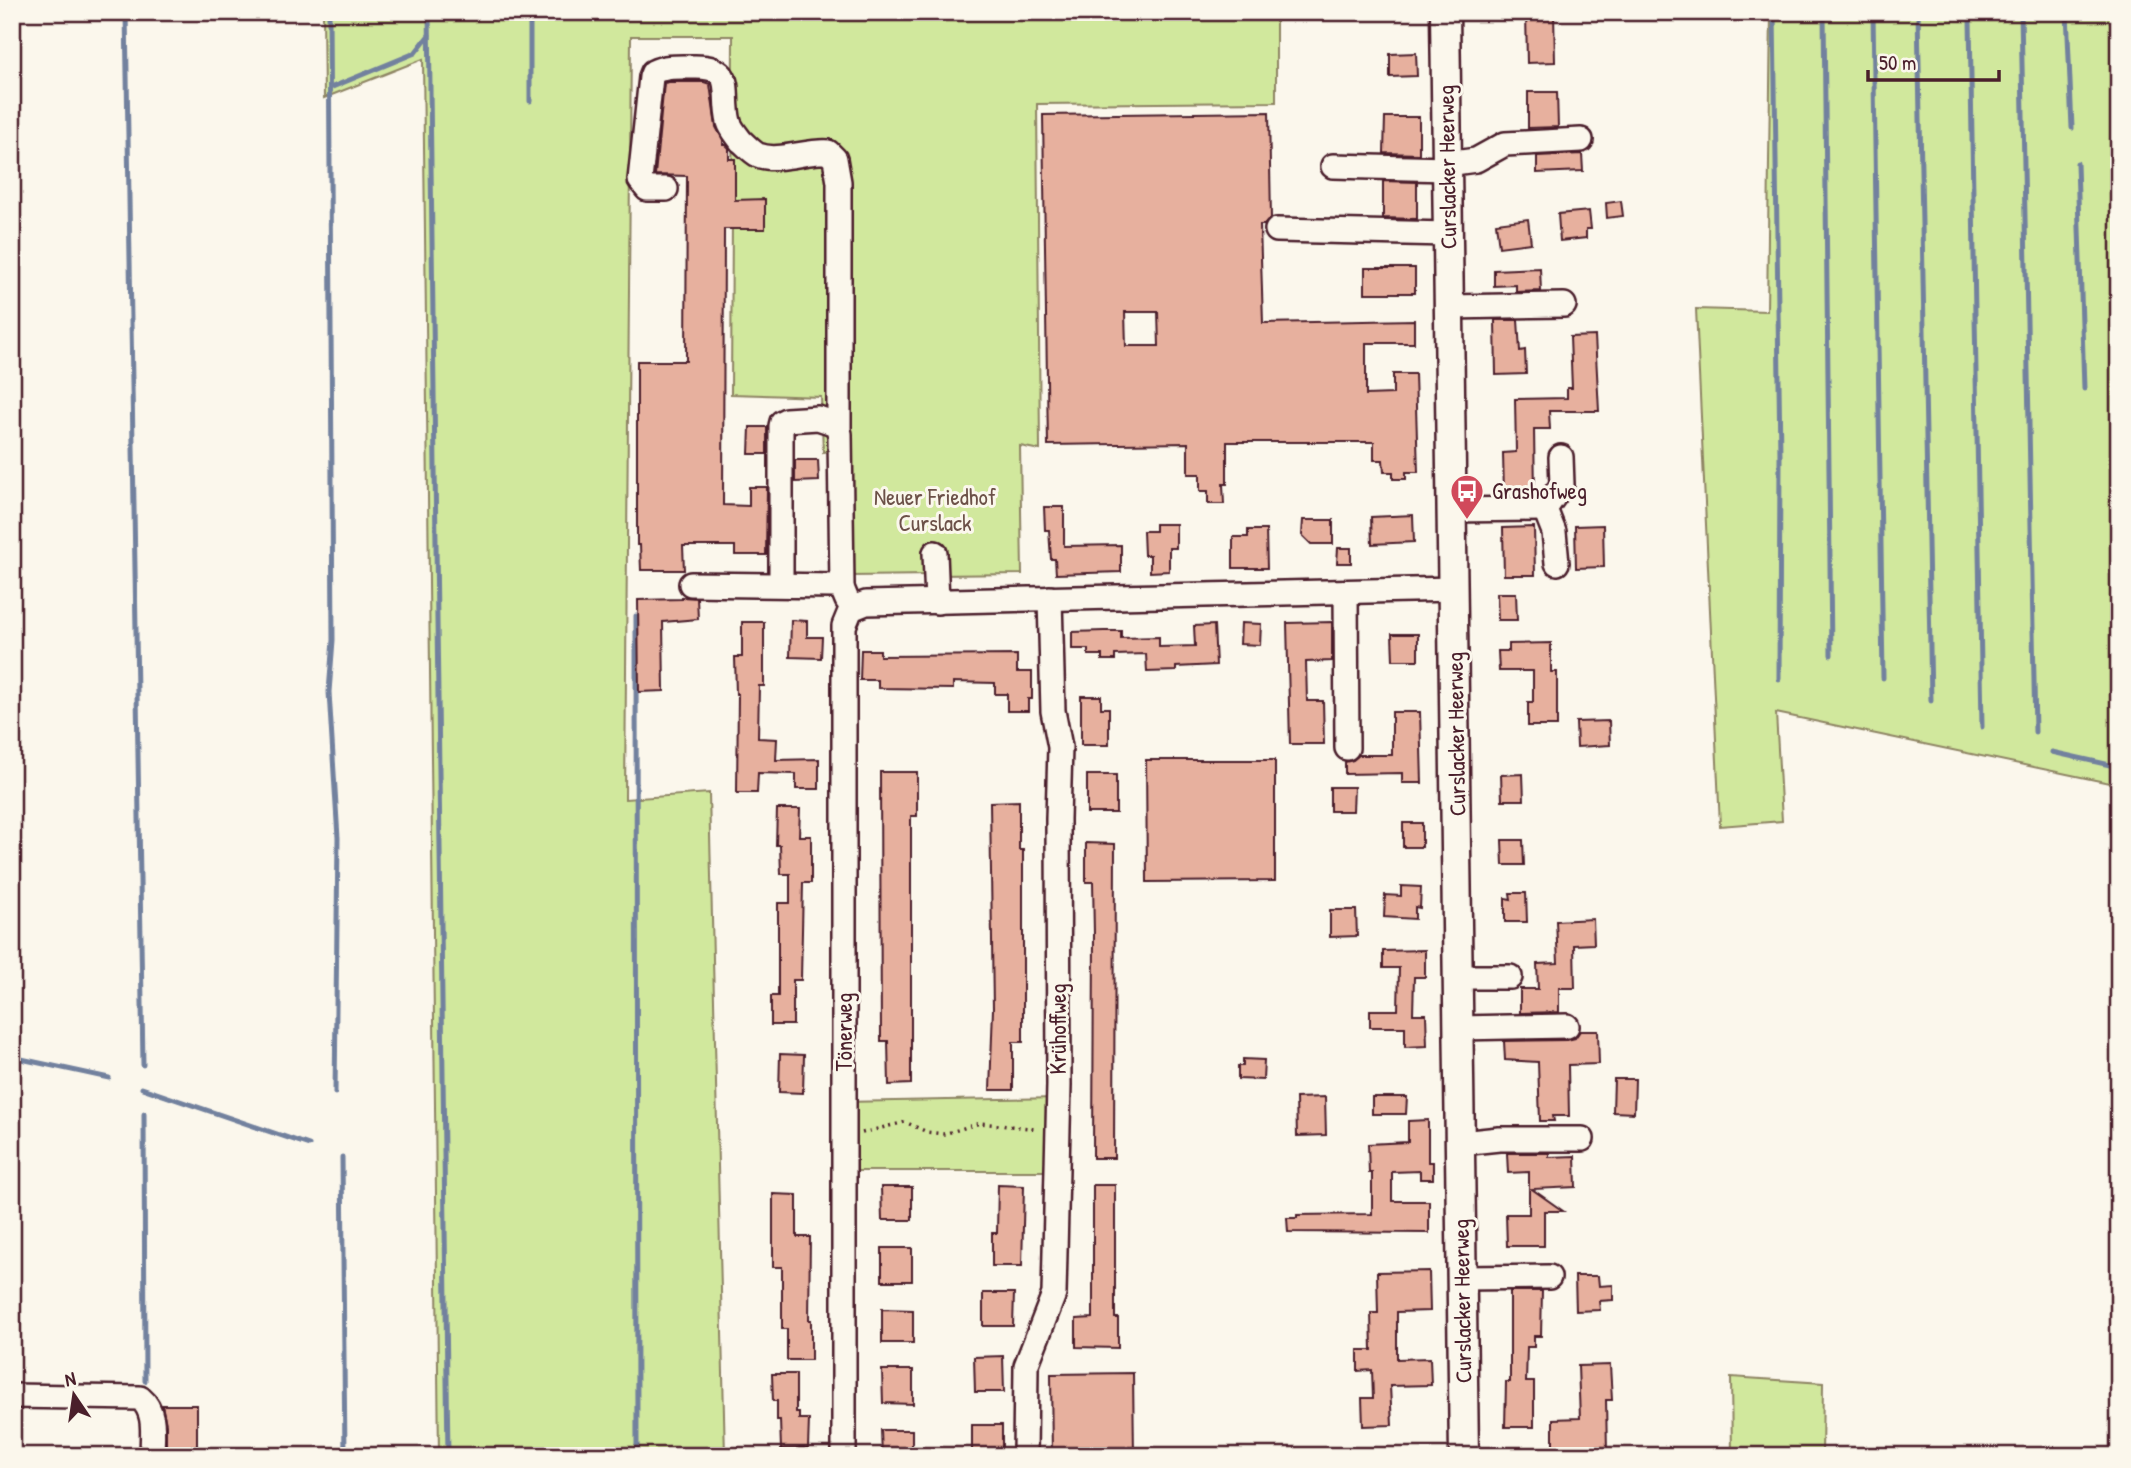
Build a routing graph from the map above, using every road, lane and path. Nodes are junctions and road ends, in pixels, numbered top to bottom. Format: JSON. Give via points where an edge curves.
{"nodes":[{"id":1,"x":1445,"y":12,"type":"edge"},
{"id":2,"x":1581,"y":140,"type":"dead end"},
{"id":3,"x":1333,"y":166,"type":"dead end"},
{"id":4,"x":1447,"y":166,"type":"junction"},
{"id":5,"x":666,"y":190,"type":"dead end"},
{"id":6,"x":1277,"y":230,"type":"dead end"},
{"id":7,"x":1448,"y":234,"type":"junction"},
{"id":8,"x":1564,"y":305,"type":"dead end"},
{"id":9,"x":1449,"y":307,"type":"junction"},
{"id":10,"x":839,"y":429,"type":"junction"},
{"id":11,"x":1561,"y":457,"type":"dead end"},
{"id":12,"x":1545,"y":509,"type":"junction"},
{"id":13,"x":1452,"y":510,"type":"junction"},
{"id":14,"x":935,"y":553,"type":"dead end"},
{"id":15,"x":1557,"y":563,"type":"dead end"},
{"id":16,"x":691,"y":584,"type":"dead end"},
{"id":17,"x":781,"y":584,"type":"junction"},
{"id":18,"x":1454,"y":589,"type":"junction"},
{"id":19,"x":1346,"y":592,"type":"junction"},
{"id":20,"x":1050,"y":598,"type":"junction"},
{"id":21,"x":846,"y":599,"type":"junction"},
{"id":22,"x":937,"y":602,"type":"junction"},
{"id":23,"x":1347,"y":748,"type":"dead end"},
{"id":24,"x":1459,"y":977,"type":"junction"},
{"id":25,"x":1510,"y":977,"type":"dead end"},
{"id":26,"x":1567,"y":1026,"type":"dead end"},
{"id":27,"x":1459,"y":1028,"type":"junction"},
{"id":28,"x":1057,"y":1134,"type":"junction"},
{"id":29,"x":843,"y":1138,"type":"junction"},
{"id":30,"x":1582,"y":1139,"type":"dead end"},
{"id":31,"x":1461,"y":1143,"type":"junction"},
{"id":32,"x":1549,"y":1277,"type":"dead end"},
{"id":33,"x":1462,"y":1278,"type":"junction"},
{"id":34,"x":12,"y":1396,"type":"edge"},
{"id":35,"x":152,"y":1456,"type":"edge"},
{"id":36,"x":844,"y":1456,"type":"edge"},
{"id":37,"x":1025,"y":1456,"type":"edge"},
{"id":38,"x":1464,"y":1456,"type":"edge"}],
"edges":[{"from":1,"to":4,"type":"main road","name":"Curslacker Heerweg"},
{"from":2,"to":4,"type":"street","via":[[1505,144],[1476,160]]},
{"from":3,"to":4,"type":"street"},
{"from":4,"to":7,"type":"main road","name":"Curslacker Heerweg"},
{"from":5,"to":10,"type":"street","name":"Tönerweg","via":[[647,189],[640,180],[651,77],[665,68],[702,66],[720,73],[728,88],[730,124],[759,155],[791,157],[819,151],[835,159],[839,182]]},
{"from":6,"to":7,"type":"street"},
{"from":7,"to":9,"type":"main road","name":"Curslacker Heerweg"},
{"from":8,"to":9,"type":"street"},
{"from":9,"to":13,"type":"main road","name":"Curslacker Heerweg"},
{"from":10,"to":17,"type":"street","via":[[818,418],[782,422]]},
{"from":10,"to":21,"type":"street","name":"Tönerweg"},
{"from":11,"to":12,"type":"street","via":[[1562,485]]},
{"from":12,"to":13,"type":"street"},
{"from":12,"to":15,"type":"street","via":[[1554,532]]},
{"from":13,"to":18,"type":"main road","name":"Curslacker Heerweg"},
{"from":14,"to":22,"type":"street"},
{"from":16,"to":17,"type":"street"},
{"from":17,"to":21,"type":"street","via":[[835,586]]},
{"from":18,"to":19,"type":"street"},
{"from":18,"to":24,"type":"main road","name":"Curslacker Heerweg"},
{"from":19,"to":20,"type":"street"},
{"from":19,"to":23,"type":"street"},
{"from":20,"to":22,"type":"street"},
{"from":20,"to":28,"type":"street","name":"Krühoffweg","via":[[1053,711],[1060,747]]},
{"from":21,"to":22,"type":"street"},
{"from":21,"to":29,"type":"street","name":"Tönerweg"},
{"from":24,"to":25,"type":"street"},
{"from":24,"to":27,"type":"main road","name":"Curslacker Heerweg"},
{"from":26,"to":27,"type":"street"},
{"from":27,"to":31,"type":"main road","name":"Curslacker Heerweg"},
{"from":28,"to":29,"type":"path","via":[[980,1123],[944,1134],[905,1122]]},
{"from":28,"to":37,"type":"street","name":"Krühoffweg","via":[[1054,1294],[1026,1366]]},
{"from":29,"to":36,"type":"street","name":"Tönerweg"},
{"from":30,"to":31,"type":"street"},
{"from":31,"to":33,"type":"main road","name":"Curslacker Heerweg"},
{"from":32,"to":33,"type":"street"},
{"from":33,"to":38,"type":"main road","name":"Curslacker Heerweg"},
{"from":34,"to":35,"type":"street","via":[[140,1398],[152,1416]]}]}
